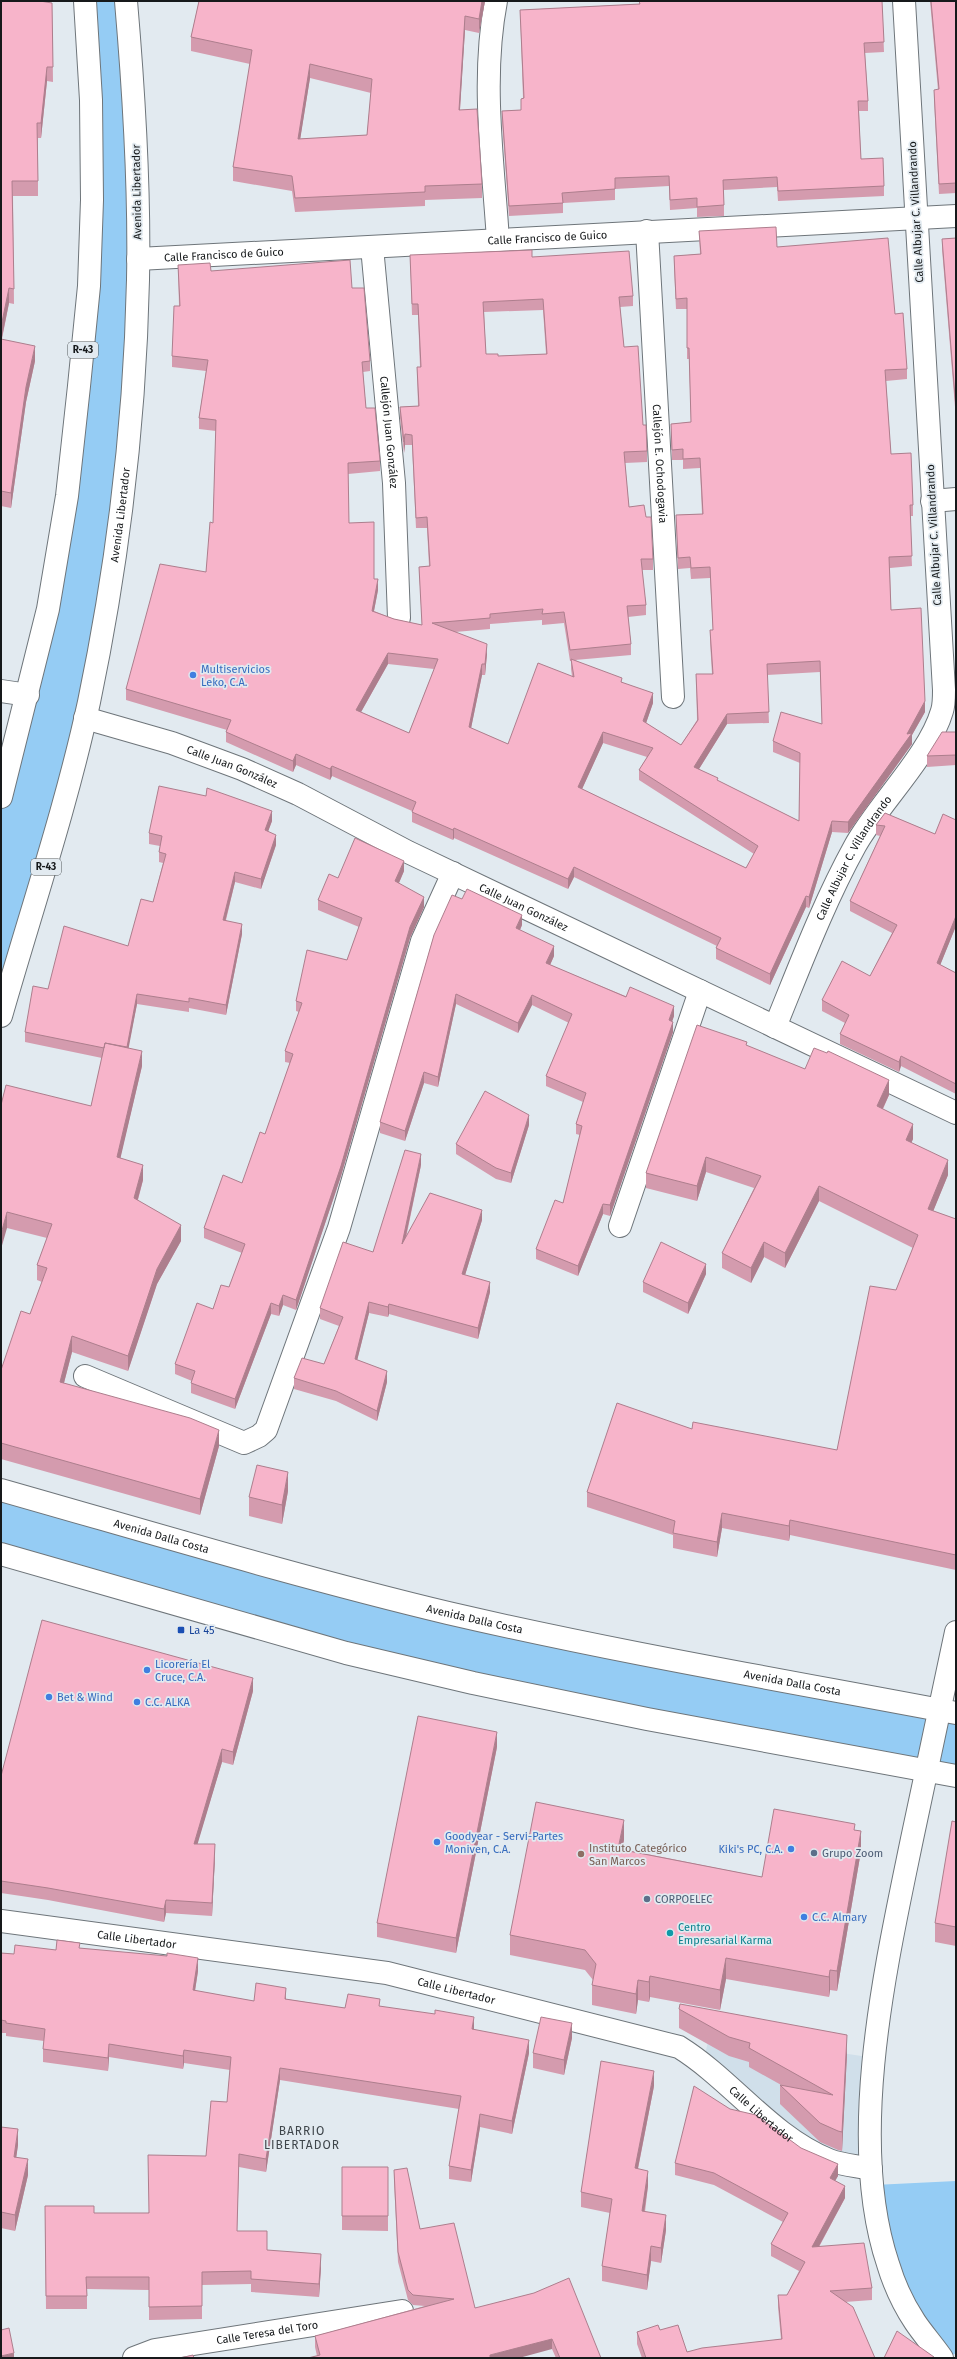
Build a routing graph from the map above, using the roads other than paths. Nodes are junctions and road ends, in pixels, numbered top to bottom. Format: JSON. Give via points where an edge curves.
{"nodes":[{"id":1,"x":85,"y":1,"type":"edge"},
{"id":2,"x":126,"y":1,"type":"edge"},
{"id":3,"x":496,"y":1,"type":"edge"},
{"id":4,"x":904,"y":1,"type":"edge"},
{"id":5,"x":956,"y":216,"type":"edge"},
{"id":6,"x":917,"y":218,"type":"junction"},
{"id":7,"x":647,"y":231,"type":"junction"},
{"id":8,"x":498,"y":240,"type":"junction"},
{"id":9,"x":372,"y":247,"type":"junction"},
{"id":10,"x":138,"y":259,"type":"junction"},
{"id":11,"x":956,"y":499,"type":"edge"},
{"id":12,"x":932,"y":501,"type":"junction"},
{"id":13,"x":399,"y":618,"type":"dead end"},
{"id":14,"x":1,"y":692,"type":"edge"},
{"id":15,"x":28,"y":695,"type":"junction"},
{"id":16,"x":673,"y":697,"type":"dead end"},
{"id":17,"x":85,"y":718,"type":"junction"},
{"id":18,"x":1,"y":797,"type":"edge"},
{"id":19,"x":453,"y":874,"type":"junction"},
{"id":20,"x":700,"y":991,"type":"junction"},
{"id":21,"x":1,"y":1016,"type":"edge"},
{"id":22,"x":775,"y":1027,"type":"junction"},
{"id":23,"x":956,"y":1113,"type":"edge"},
{"id":24,"x":620,"y":1226,"type":"dead end"},
{"id":25,"x":85,"y":1376,"type":"dead end"},
{"id":26,"x":1,"y":1490,"type":"edge"},
{"id":27,"x":1,"y":1554,"type":"edge"},
{"id":28,"x":956,"y":1632,"type":"edge"},
{"id":29,"x":948,"y":1712,"type":"edge"},
{"id":30,"x":927,"y":1771,"type":"junction"},
{"id":31,"x":956,"y":1776,"type":"edge"},
{"id":32,"x":1,"y":1921,"type":"edge"},
{"id":33,"x":871,"y":2169,"type":"junction"},
{"id":34,"x":402,"y":2312,"type":"edge"},
{"id":35,"x":134,"y":2358,"type":"edge"},
{"id":36,"x":942,"y":2358,"type":"edge"}],
"edges":[{"from":1,"to":15,"type":"street","number":"R-43","via":[[91,100],[89,286],[67,496],[48,609]]},
{"from":2,"to":10,"type":"street","name":"Avenida Libertador","number":"R-43","via":[[138,184]]},
{"from":3,"to":8,"type":"street","via":[[491,30],[489,83]]},
{"from":4,"to":6,"type":"street","name":"Calle Albujar C. Villandrando"},
{"from":5,"to":6,"type":"street","name":"Calle Francisco de Guico"},
{"from":6,"to":7,"type":"street","name":"Calle Francisco de Guico"},
{"from":6,"to":12,"type":"street","name":"Calle Albujar C. Villandrando"},
{"from":7,"to":8,"type":"street","name":"Calle Francisco de Guico"},
{"from":7,"to":16,"type":"street","name":"Callejón E. Ochodogavia"},
{"from":8,"to":9,"type":"street","name":"Calle Francisco de Guico"},
{"from":9,"to":10,"type":"street","name":"Calle Francisco de Guico"},
{"from":9,"to":13,"type":"street","name":"Callejón Juan González","via":[[394,483]]},
{"from":10,"to":17,"type":"street","name":"Avenida Libertador","number":"R-43","via":[[129,440],[112,567]]},
{"from":11,"to":12,"type":"street"},
{"from":12,"to":22,"type":"street","name":"Calle Albujar C. Villandrando","via":[[944,690],[943,710],[918,757],[856,845],[829,897]]},
{"from":14,"to":15,"type":"street"},
{"from":15,"to":18,"type":"street","number":"R-43"},
{"from":17,"to":19,"type":"street","name":"Calle Juan González","via":[[172,743],[242,769],[340,814]]},
{"from":17,"to":21,"type":"street","name":"Avenida Libertador","number":"R-43","via":[[70,784]]},
{"from":19,"to":20,"type":"street","name":"Calle Juan González"},
{"from":19,"to":25,"type":"street","via":[[422,941],[339,1228],[266,1430],[244,1443]]},
{"from":20,"to":22,"type":"street","name":"Calle Juan González"},
{"from":20,"to":24,"type":"street"},
{"from":22,"to":23,"type":"street","name":"Calle Juan González"},
{"from":26,"to":29,"type":"street","name":"Avenida Dalla Costa","via":[[278,1569],[450,1613],[612,1649]]},
{"from":27,"to":30,"type":"street","via":[[346,1653],[473,1683],[647,1719]]},
{"from":28,"to":29,"type":"street"},
{"from":29,"to":30,"type":"street"},
{"from":30,"to":31,"type":"street"},
{"from":30,"to":33,"type":"street","via":[[880,2007],[871,2105]]},
{"from":32,"to":33,"type":"street","name":"Calle Libertador","via":[[387,1973],[679,2047],[697,2058],[796,2142],[830,2160]]},
{"from":33,"to":36,"type":"street","via":[[876,2220],[887,2263],[915,2322]]},
{"from":34,"to":35,"type":"street","name":"Calle Teresa del Toro","via":[[155,2350]]}]}
